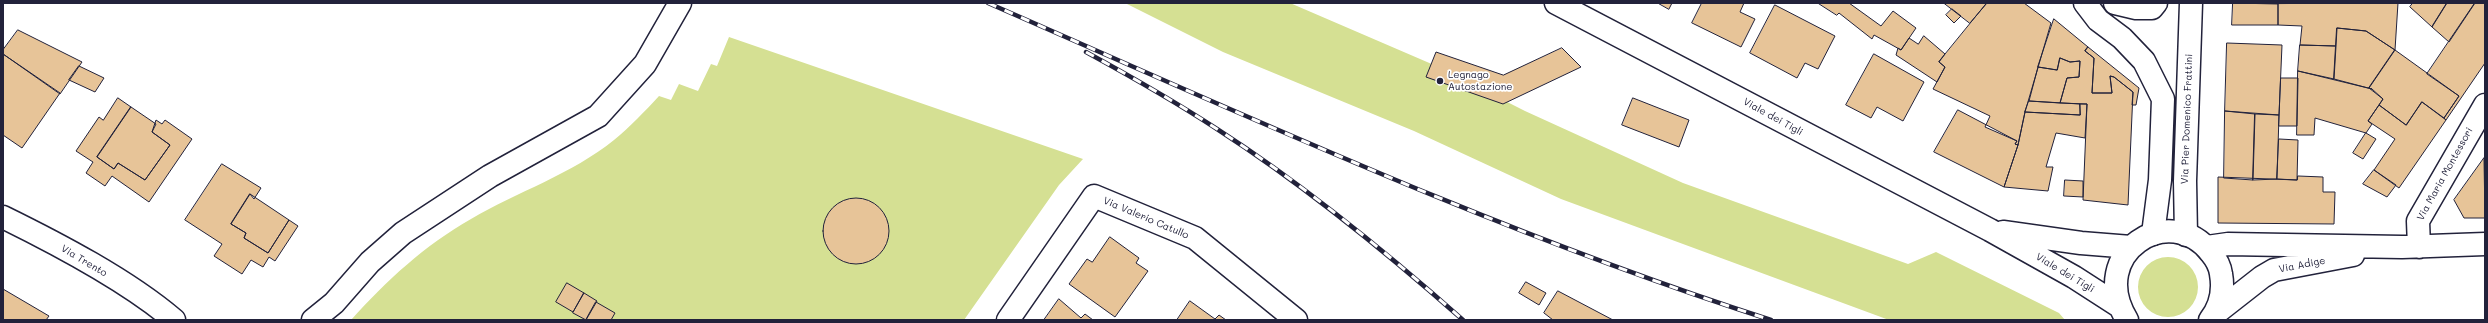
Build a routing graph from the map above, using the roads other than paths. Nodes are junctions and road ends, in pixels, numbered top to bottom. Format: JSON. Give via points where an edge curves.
{"nodes":[{"id":1,"x":680,"y":3,"type":"edge"},
{"id":2,"x":1556,"y":3,"type":"edge"},
{"id":3,"x":2085,"y":3,"type":"edge"},
{"id":4,"x":2115,"y":3,"type":"edge"},
{"id":5,"x":2156,"y":3,"type":"edge"},
{"id":6,"x":2192,"y":3,"type":"edge"},
{"id":7,"x":2485,"y":105,"type":"edge"},
{"id":8,"x":3,"y":217,"type":"edge"},
{"id":9,"x":1990,"y":230,"type":"junction"},
{"id":10,"x":2153,"y":234,"type":"junction"},
{"id":11,"x":2186,"y":235,"type":"junction"},
{"id":12,"x":2485,"y":244,"type":"edge"},
{"id":13,"x":2131,"y":247,"type":"junction"},
{"id":14,"x":2207,"y":247,"type":"junction"},
{"id":15,"x":2410,"y":247,"type":"junction"},
{"id":16,"x":330,"y":311,"type":"edge"},
{"id":17,"x":2123,"y":313,"type":"edge"},
{"id":18,"x":168,"y":315,"type":"edge"},
{"id":19,"x":2213,"y":316,"type":"edge"},
{"id":20,"x":185,"y":320,"type":"edge"},
{"id":21,"x":314,"y":320,"type":"edge"},
{"id":22,"x":1008,"y":320,"type":"edge"},
{"id":23,"x":1296,"y":320,"type":"edge"}],
"edges":[{"from":1,"to":16,"type":"street","via":[[645,64],[598,116],[490,176],[403,233],[370,262]]},
{"from":2,"to":9,"type":"street","name":"Viale dei Tigli"},
{"from":3,"to":10,"type":"street","via":[[2098,20],[2122,38],[2144,61],[2163,99],[2160,180]]},
{"from":4,"to":5,"type":"street","via":[[2136,8],[2152,8]]},
{"from":6,"to":11,"type":"street","name":"Via Pier Domenico Frattini","via":[[2185,181]]},
{"from":7,"to":15,"type":"street","name":"Via Maria Montessori","via":[[2418,222]]},
{"from":8,"to":18,"type":"street","name":"Via Trento","via":[[88,263]]},
{"from":9,"to":13,"type":"street","name":"Viale dei Tigli","via":[[2081,244]]},
{"from":9,"to":17,"type":"street","name":"Viale dei Tigli","via":[[2074,277]]},
{"from":10,"to":11,"type":"street","via":[[2172,232]]},
{"from":10,"to":13,"type":"street"},
{"from":11,"to":14,"type":"street"},
{"from":12,"to":15,"type":"street","name":"Via Adige"},
{"from":13,"to":17,"type":"street","via":[[2121,259],[2116,274],[2115,291]]},
{"from":14,"to":15,"type":"street","name":"Via Adige","via":[[2284,243]]},
{"from":14,"to":19,"type":"street","via":[[2221,271],[2223,286],[2221,299]]},
{"from":15,"to":19,"type":"street","name":"Via Adige","via":[[2274,270]]},
{"from":16,"to":21,"type":"street"},
{"from":18,"to":20,"type":"street","name":"Via Trento"},
{"from":22,"to":23,"type":"street","name":"Via Valerio Catullo","via":[[1094,196],[1194,238]]}]}
